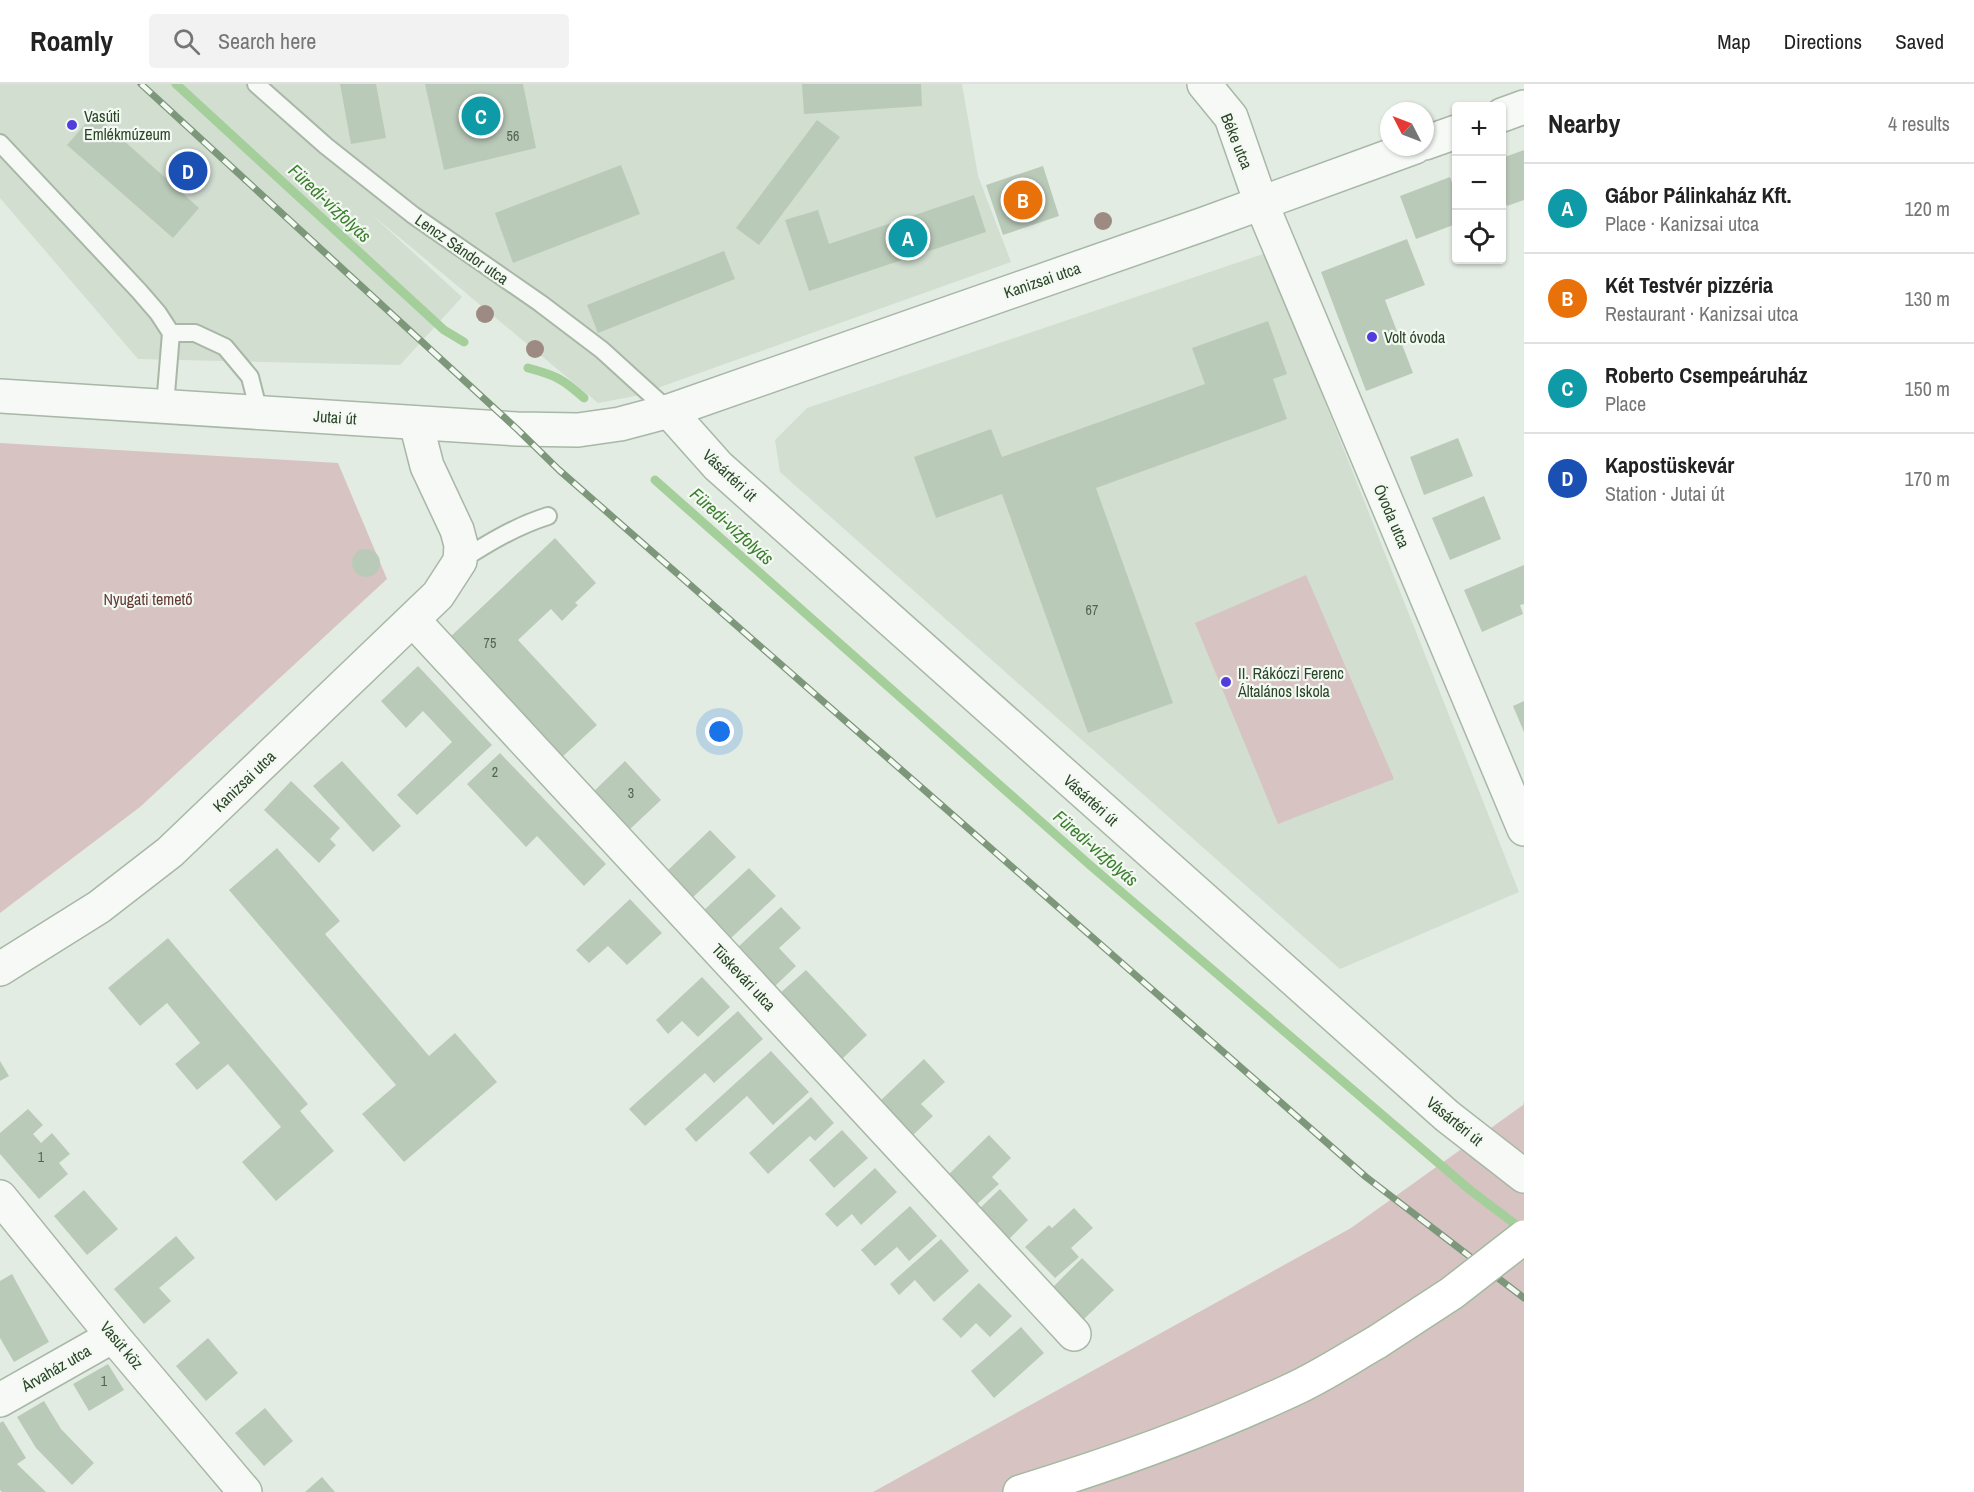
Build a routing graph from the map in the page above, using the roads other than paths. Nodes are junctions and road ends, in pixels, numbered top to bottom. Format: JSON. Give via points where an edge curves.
{"nodes":[{"id":1,"x":256,"y":84,"type":"edge"},
{"id":2,"x":1204,"y":84,"type":"edge"},
{"id":3,"x":1524,"y":107,"type":"edge"},
{"id":4,"x":1506,"y":114,"type":"edge"},
{"id":5,"x":1452,"y":133,"type":"edge"},
{"id":6,"x":1434,"y":140,"type":"edge"},
{"id":7,"x":0,"y":143,"type":"edge"},
{"id":8,"x":1390,"y":156,"type":"edge"},
{"id":9,"x":1261,"y":203,"type":"junction"},
{"id":10,"x":171,"y":333,"type":"junction"},
{"id":11,"x":0,"y":396,"type":"edge"},
{"id":12,"x":165,"y":406,"type":"junction"},
{"id":13,"x":669,"y":411,"type":"junction"},
{"id":14,"x":259,"y":412,"type":"junction"},
{"id":15,"x":416,"y":423,"type":"junction"},
{"id":16,"x":548,"y":516,"type":"dead end"},
{"id":17,"x":460,"y":561,"type":"junction"},
{"id":18,"x":413,"y":620,"type":"junction"},
{"id":19,"x":1524,"y":829,"type":"edge"},
{"id":20,"x":0,"y":969,"type":"edge"},
{"id":21,"x":1524,"y":1176,"type":"edge"},
{"id":22,"x":0,"y":1197,"type":"edge"},
{"id":23,"x":1524,"y":1237,"type":"edge"},
{"id":24,"x":1074,"y":1334,"type":"dead end"},
{"id":25,"x":113,"y":1336,"type":"junction"},
{"id":26,"x":0,"y":1401,"type":"edge"},
{"id":27,"x":245,"y":1492,"type":"edge"},
{"id":28,"x":1020,"y":1492,"type":"edge"}],
"edges":[{"from":1,"to":13,"type":"lane","name":"Lencz Sándor utca","via":[[413,215],[602,350]]},
{"from":2,"to":9,"type":"street","name":"Béke utca","via":[[1231,117]]},
{"from":3,"to":4,"type":"street"},
{"from":5,"to":6,"type":"street"},
{"from":7,"to":10,"type":"lane","via":[[138,291]]},
{"from":8,"to":9,"type":"street","name":"Kanizsai utca"},
{"from":9,"to":13,"type":"street","name":"Kanizsai utca"},
{"from":9,"to":19,"type":"street","name":"Óvoda utca"},
{"from":10,"to":12,"type":"lane"},
{"from":10,"to":14,"type":"lane","via":[[195,333],[225,347],[250,377]]},
{"from":11,"to":12,"type":"street","name":"Jutai út"},
{"from":12,"to":14,"type":"street","name":"Jutai út"},
{"from":13,"to":15,"type":"street","name":"Jutai út","via":[[578,430]]},
{"from":13,"to":21,"type":"street","name":"Vásártéri út","via":[[718,466],[873,606],[1447,1116]]},
{"from":14,"to":15,"type":"street","name":"Jutai út"},
{"from":15,"to":17,"type":"street","via":[[428,466],[457,530]]},
{"from":16,"to":17,"type":"lane","name":"Kanizsai utca","via":[[500,536]]},
{"from":17,"to":18,"type":"street","name":"Kanizsai utca","via":[[438,595]]},
{"from":18,"to":20,"type":"street","name":"Kanizsai utca","via":[[170,852],[99,907]]},
{"from":18,"to":24,"type":"street","name":"Tüskevári utca"},
{"from":22,"to":25,"type":"street","name":"Vasút köz"},
{"from":23,"to":28,"type":"main road","bridge":true,"via":[[1452,1293],[1377,1342],[1300,1385],[1219,1423]]},
{"from":25,"to":26,"type":"street","name":"Árvaház utca"},
{"from":25,"to":27,"type":"street","name":"Vasút köz"}]}
